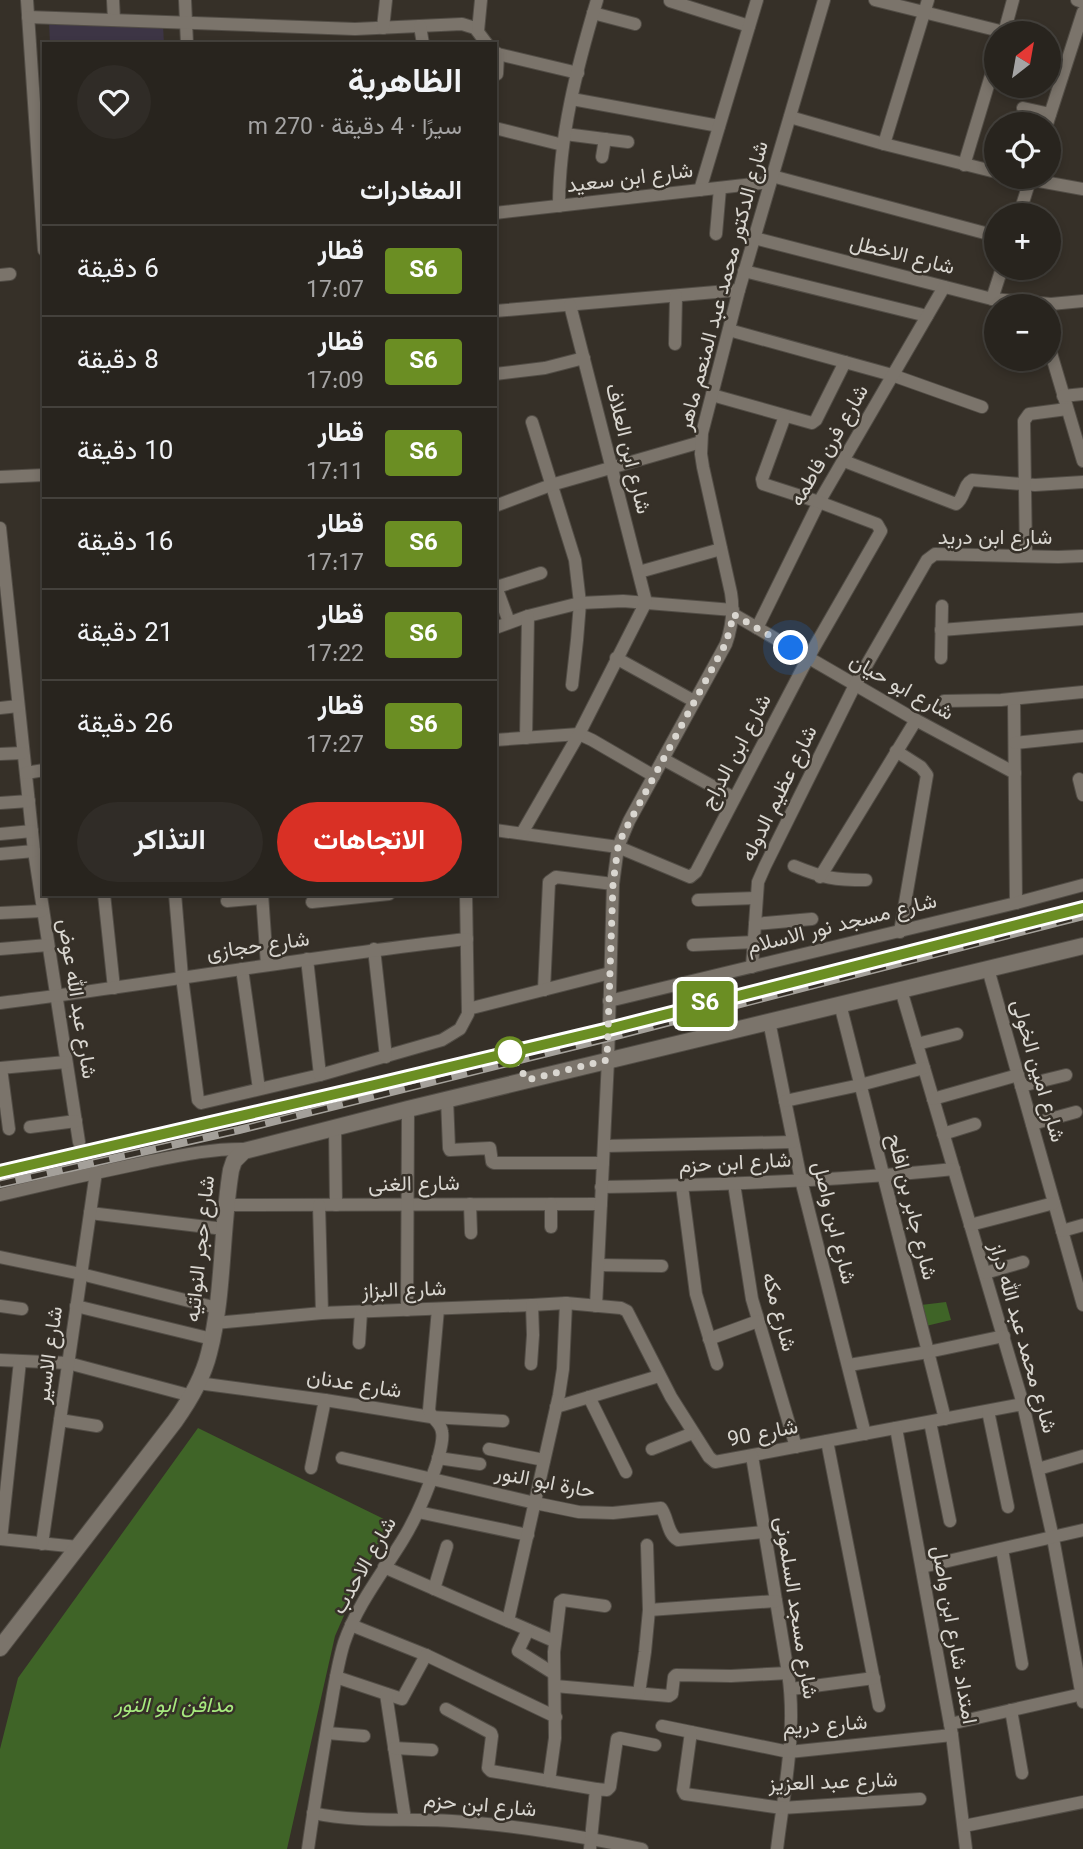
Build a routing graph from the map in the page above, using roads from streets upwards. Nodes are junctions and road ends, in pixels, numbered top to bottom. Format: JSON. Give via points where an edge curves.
{"nodes":[{"id":1,"x":27,"y":0,"type":"edge"},
{"id":2,"x":113,"y":0,"type":"edge"},
{"id":3,"x":185,"y":0,"type":"edge"},
{"id":4,"x":386,"y":0,"type":"edge"},
{"id":5,"x":481,"y":0,"type":"edge"},
{"id":6,"x":757,"y":0,"type":"edge"},
{"id":7,"x":824,"y":0,"type":"edge"},
{"id":8,"x":875,"y":0,"type":"edge"},
{"id":9,"x":1013,"y":0,"type":"edge"},
{"id":10,"x":1077,"y":0,"type":"edge"},
{"id":11,"x":670,"y":1,"type":"edge"},
{"id":12,"x":1083,"y":2,"type":"edge"},
{"id":13,"x":595,"y":6,"type":"edge"},
{"id":14,"x":926,"y":6,"type":"edge"},
{"id":15,"x":1083,"y":12,"type":"edge"},
{"id":16,"x":28,"y":17,"type":"junction"},
{"id":17,"x":114,"y":20,"type":"junction"},
{"id":18,"x":1007,"y":21,"type":"edge"},
{"id":19,"x":186,"y":22,"type":"junction"},
{"id":20,"x":635,"y":24,"type":"dead end"},
{"id":21,"x":420,"y":26,"type":"junction"},
{"id":22,"x":749,"y":26,"type":"junction"},
{"id":23,"x":984,"y":26,"type":"edge"},
{"id":24,"x":383,"y":28,"type":"junction"},
{"id":25,"x":355,"y":29,"type":"junction"},
{"id":26,"x":478,"y":31,"type":"junction"},
{"id":27,"x":187,"y":42,"type":"edge"},
{"id":28,"x":356,"y":42,"type":"edge"},
{"id":29,"x":423,"y":42,"type":"edge"},
{"id":30,"x":486,"y":42,"type":"edge"},
{"id":31,"x":497,"y":53,"type":"edge"},
{"id":32,"x":578,"y":73,"type":"junction"},
{"id":33,"x":984,"y":98,"type":"edge"},
{"id":34,"x":572,"y":99,"type":"junction"},
{"id":35,"x":1023,"y":107,"type":"dead end"},
{"id":36,"x":1034,"y":112,"type":"edge"},
{"id":37,"x":1051,"y":112,"type":"edge"},
{"id":38,"x":790,"y":117,"type":"junction"},
{"id":39,"x":719,"y":126,"type":"junction"},
{"id":40,"x":497,"y":128,"type":"edge"},
{"id":41,"x":606,"y":139,"type":"junction"},
{"id":42,"x":564,"y":140,"type":"junction"},
{"id":43,"x":628,"y":142,"type":"dead end"},
{"id":44,"x":884,"y":144,"type":"junction"},
{"id":45,"x":603,"y":158,"type":"dead end"},
{"id":46,"x":964,"y":165,"type":"junction"},
{"id":47,"x":984,"y":169,"type":"edge"},
{"id":48,"x":771,"y":179,"type":"junction"},
{"id":49,"x":1061,"y":184,"type":"edge"},
{"id":50,"x":720,"y":188,"type":"junction"},
{"id":51,"x":1083,"y":189,"type":"edge"},
{"id":52,"x":700,"y":190,"type":"junction"},
{"id":53,"x":41,"y":194,"type":"edge"},
{"id":54,"x":559,"y":206,"type":"junction"},
{"id":55,"x":42,"y":213,"type":"edge"},
{"id":56,"x":497,"y":213,"type":"edge"},
{"id":57,"x":984,"y":233,"type":"edge"},
{"id":58,"x":716,"y":234,"type":"dead end"},
{"id":59,"x":754,"y":238,"type":"junction"},
{"id":60,"x":744,"y":271,"type":"junction"},
{"id":61,"x":944,"y":287,"type":"junction"},
{"id":62,"x":739,"y":290,"type":"junction"},
{"id":63,"x":676,"y":296,"type":"junction"},
{"id":64,"x":984,"y":297,"type":"edge"},
{"id":65,"x":1083,"y":301,"type":"edge"},
{"id":66,"x":1061,"y":303,"type":"edge"},
{"id":67,"x":570,"y":305,"type":"junction"},
{"id":68,"x":497,"y":311,"type":"edge"},
{"id":69,"x":927,"y":316,"type":"junction"},
{"id":70,"x":729,"y":330,"type":"junction"},
{"id":71,"x":675,"y":344,"type":"dead end"},
{"id":72,"x":584,"y":358,"type":"junction"},
{"id":73,"x":845,"y":362,"type":"junction"},
{"id":74,"x":1056,"y":371,"type":"edge"},
{"id":75,"x":497,"y":374,"type":"edge"},
{"id":76,"x":892,"y":376,"type":"junction"},
{"id":77,"x":1083,"y":394,"type":"edge"},
{"id":78,"x":712,"y":395,"type":"junction"},
{"id":79,"x":1065,"y":402,"type":"junction"},
{"id":80,"x":982,"y":407,"type":"dead end"},
{"id":81,"x":785,"y":416,"type":"junction"},
{"id":82,"x":532,"y":422,"type":"dead end"},
{"id":83,"x":701,"y":442,"type":"junction"},
{"id":84,"x":844,"y":461,"type":"junction"},
{"id":85,"x":1083,"y":461,"type":"edge"},
{"id":86,"x":611,"y":467,"type":"junction"},
{"id":87,"x":42,"y":475,"type":"edge"},
{"id":88,"x":0,"y":477,"type":"edge"},
{"id":89,"x":1083,"y":482,"type":"edge"},
{"id":90,"x":551,"y":485,"type":"junction"},
{"id":91,"x":1025,"y":485,"type":"junction"},
{"id":92,"x":819,"y":502,"type":"junction"},
{"id":93,"x":497,"y":505,"type":"edge"},
{"id":94,"x":0,"y":528,"type":"edge"},
{"id":95,"x":721,"y":549,"type":"junction"},
{"id":96,"x":1083,"y":555,"type":"edge"},
{"id":97,"x":1026,"y":556,"type":"junction"},
{"id":98,"x":639,"y":572,"type":"junction"},
{"id":99,"x":541,"y":573,"type":"dead end"},
{"id":100,"x":497,"y":586,"type":"edge"},
{"id":101,"x":497,"y":589,"type":"edge"},
{"id":102,"x":646,"y":602,"type":"junction"},
{"id":103,"x":580,"y":603,"type":"junction"},
{"id":104,"x":942,"y":606,"type":"dead end"},
{"id":105,"x":733,"y":612,"type":"junction"},
{"id":106,"x":528,"y":616,"type":"junction"},
{"id":107,"x":1083,"y":619,"type":"edge"},
{"id":108,"x":509,"y":622,"type":"junction"},
{"id":109,"x":497,"y":627,"type":"edge"},
{"id":110,"x":757,"y":628,"type":"junction"},
{"id":111,"x":941,"y":630,"type":"junction"},
{"id":112,"x":616,"y":658,"type":"junction"},
{"id":113,"x":808,"y":658,"type":"junction"},
{"id":114,"x":941,"y":658,"type":"dead end"},
{"id":115,"x":572,"y":685,"type":"dead end"},
{"id":116,"x":855,"y":685,"type":"junction"},
{"id":117,"x":1083,"y":692,"type":"edge"},
{"id":118,"x":1014,"y":699,"type":"junction"},
{"id":119,"x":694,"y":701,"type":"junction"},
{"id":120,"x":944,"y":701,"type":"dead end"},
{"id":121,"x":18,"y":706,"type":"junction"},
{"id":122,"x":0,"y":708,"type":"edge"},
{"id":123,"x":916,"y":720,"type":"junction"},
{"id":124,"x":579,"y":734,"type":"junction"},
{"id":125,"x":1083,"y":736,"type":"edge"},
{"id":126,"x":526,"y":738,"type":"junction"},
{"id":127,"x":497,"y":740,"type":"edge"},
{"id":128,"x":1015,"y":743,"type":"junction"},
{"id":129,"x":896,"y":751,"type":"junction"},
{"id":130,"x":23,"y":752,"type":"junction"},
{"id":131,"x":0,"y":754,"type":"edge"},
{"id":132,"x":663,"y":759,"type":"junction"},
{"id":133,"x":42,"y":770,"type":"edge"},
{"id":134,"x":26,"y":773,"type":"junction"},
{"id":135,"x":1015,"y":773,"type":"junction"},
{"id":136,"x":654,"y":776,"type":"junction"},
{"id":137,"x":1079,"y":779,"type":"dead end"},
{"id":138,"x":1083,"y":795,"type":"edge"},
{"id":139,"x":734,"y":798,"type":"junction"},
{"id":140,"x":29,"y":801,"type":"junction"},
{"id":141,"x":0,"y":803,"type":"edge"},
{"id":142,"x":497,"y":830,"type":"edge"},
{"id":143,"x":32,"y":831,"type":"junction"},
{"id":144,"x":522,"y":833,"type":"junction"},
{"id":145,"x":0,"y":834,"type":"edge"},
{"id":146,"x":618,"y":847,"type":"junction"},
{"id":147,"x":34,"y":851,"type":"junction"},
{"id":148,"x":0,"y":854,"type":"edge"},
{"id":149,"x":794,"y":866,"type":"dead end"},
{"id":150,"x":820,"y":877,"type":"junction"},
{"id":151,"x":866,"y":880,"type":"dead end"},
{"id":152,"x":613,"y":884,"type":"junction"},
{"id":153,"x":1083,"y":885,"type":"edge"},
{"id":154,"x":104,"y":896,"type":"edge"},
{"id":155,"x":175,"y":896,"type":"edge"},
{"id":156,"x":262,"y":896,"type":"edge"},
{"id":157,"x":354,"y":896,"type":"edge"},
{"id":158,"x":466,"y":896,"type":"edge"},
{"id":159,"x":756,"y":898,"type":"junction"},
{"id":160,"x":698,"y":900,"type":"dead end"},
{"id":161,"x":228,"y":901,"type":"dead end"},
{"id":162,"x":312,"y":902,"type":"dead end"},
{"id":163,"x":1016,"y":903,"type":"junction"},
{"id":164,"x":42,"y":911,"type":"junction"},
{"id":165,"x":0,"y":914,"type":"edge"},
{"id":166,"x":811,"y":919,"type":"dead end"},
{"id":167,"x":755,"y":924,"type":"junction"},
{"id":168,"x":900,"y":932,"type":"junction"},
{"id":169,"x":467,"y":939,"type":"junction"},
{"id":170,"x":754,"y":942,"type":"junction"},
{"id":171,"x":48,"y":946,"type":"junction"},
{"id":172,"x":693,"y":946,"type":"dead end"},
{"id":173,"x":1083,"y":946,"type":"edge"},
{"id":174,"x":0,"y":949,"type":"edge"},
{"id":175,"x":374,"y":949,"type":"junction"},
{"id":176,"x":307,"y":959,"type":"junction"},
{"id":177,"x":267,"y":965,"type":"junction"},
{"id":178,"x":752,"y":967,"type":"junction"},
{"id":179,"x":988,"y":968,"type":"junction"},
{"id":180,"x":242,"y":969,"type":"junction"},
{"id":181,"x":610,"y":973,"type":"junction"},
{"id":182,"x":183,"y":977,"type":"junction"},
{"id":183,"x":114,"y":988,"type":"junction"},
{"id":184,"x":544,"y":990,"type":"junction"},
{"id":185,"x":901,"y":990,"type":"junction"},
{"id":186,"x":56,"y":996,"type":"junction"},
{"id":187,"x":609,"y":1001,"type":"junction"},
{"id":188,"x":0,"y":1003,"type":"edge"},
{"id":189,"x":840,"y":1004,"type":"junction"},
{"id":190,"x":468,"y":1009,"type":"junction"},
{"id":191,"x":769,"y":1021,"type":"junction"},
{"id":192,"x":957,"y":1034,"type":"dead end"},
{"id":193,"x":917,"y":1044,"type":"junction"},
{"id":194,"x":386,"y":1057,"type":"junction"},
{"id":195,"x":607,"y":1060,"type":"junction"},
{"id":196,"x":66,"y":1062,"type":"junction"},
{"id":197,"x":1,"y":1068,"type":"edge"},
{"id":198,"x":924,"y":1068,"type":"junction"},
{"id":199,"x":320,"y":1075,"type":"junction"},
{"id":200,"x":1066,"y":1075,"type":"dead end"},
{"id":201,"x":1019,"y":1080,"type":"junction"},
{"id":202,"x":860,"y":1085,"type":"junction"},
{"id":203,"x":259,"y":1089,"type":"junction"},
{"id":204,"x":447,"y":1099,"type":"junction"},
{"id":205,"x":933,"y":1099,"type":"junction"},
{"id":206,"x":785,"y":1101,"type":"junction"},
{"id":207,"x":408,"y":1109,"type":"junction"},
{"id":208,"x":1076,"y":1112,"type":"dead end"},
{"id":209,"x":76,"y":1121,"type":"junction"},
{"id":210,"x":975,"y":1124,"type":"dead end"},
{"id":211,"x":1032,"y":1124,"type":"junction"},
{"id":212,"x":30,"y":1127,"type":"dead end"},
{"id":213,"x":335,"y":1127,"type":"junction"},
{"id":214,"x":9,"y":1129,"type":"dead end"},
{"id":215,"x":943,"y":1134,"type":"junction"},
{"id":216,"x":79,"y":1142,"type":"dead end"},
{"id":217,"x":793,"y":1142,"type":"junction"},
{"id":218,"x":604,"y":1146,"type":"junction"},
{"id":219,"x":248,"y":1149,"type":"junction"},
{"id":220,"x":603,"y":1163,"type":"junction"},
{"id":221,"x":954,"y":1169,"type":"junction"},
{"id":222,"x":96,"y":1172,"type":"junction"},
{"id":223,"x":883,"y":1176,"type":"junction"},
{"id":224,"x":802,"y":1180,"type":"junction"},
{"id":225,"x":734,"y":1184,"type":"junction"},
{"id":226,"x":682,"y":1186,"type":"junction"},
{"id":227,"x":601,"y":1187,"type":"junction"},
{"id":228,"x":0,"y":1195,"type":"edge"},
{"id":229,"x":1054,"y":1203,"type":"junction"},
{"id":230,"x":407,"y":1204,"type":"junction"},
{"id":231,"x":470,"y":1204,"type":"junction"},
{"id":232,"x":551,"y":1204,"type":"junction"},
{"id":233,"x":601,"y":1204,"type":"junction"},
{"id":234,"x":227,"y":1205,"type":"junction"},
{"id":235,"x":319,"y":1205,"type":"junction"},
{"id":236,"x":336,"y":1205,"type":"junction"},
{"id":237,"x":90,"y":1213,"type":"junction"},
{"id":238,"x":970,"y":1225,"type":"junction"},
{"id":239,"x":1083,"y":1226,"type":"edge"},
{"id":240,"x":551,"y":1227,"type":"dead end"},
{"id":241,"x":225,"y":1229,"type":"junction"},
{"id":242,"x":1062,"y":1231,"type":"junction"},
{"id":243,"x":471,"y":1233,"type":"dead end"},
{"id":244,"x":0,"y":1257,"type":"edge"},
{"id":245,"x":1023,"y":1262,"type":"dead end"},
{"id":246,"x":598,"y":1265,"type":"junction"},
{"id":247,"x":662,"y":1266,"type":"dead end"},
{"id":248,"x":985,"y":1273,"type":"junction"},
{"id":249,"x":81,"y":1274,"type":"junction"},
{"id":250,"x":566,"y":1303,"type":"junction"},
{"id":251,"x":533,"y":1305,"type":"junction"},
{"id":252,"x":1083,"y":1305,"type":"edge"},
{"id":253,"x":0,"y":1306,"type":"edge"},
{"id":254,"x":76,"y":1306,"type":"junction"},
{"id":255,"x":596,"y":1306,"type":"junction"},
{"id":256,"x":22,"y":1308,"type":"dead end"},
{"id":257,"x":438,"y":1308,"type":"junction"},
{"id":258,"x":407,"y":1310,"type":"junction"},
{"id":259,"x":361,"y":1312,"type":"junction"},
{"id":260,"x":322,"y":1313,"type":"junction"},
{"id":261,"x":758,"y":1321,"type":"junction"},
{"id":262,"x":214,"y":1323,"type":"junction"},
{"id":263,"x":1004,"y":1336,"type":"junction"},
{"id":264,"x":709,"y":1339,"type":"junction"},
{"id":265,"x":359,"y":1343,"type":"dead end"},
{"id":266,"x":928,"y":1352,"type":"junction"},
{"id":267,"x":0,"y":1360,"type":"edge"},
{"id":268,"x":20,"y":1361,"type":"junction"},
{"id":269,"x":68,"y":1363,"type":"junction"},
{"id":270,"x":531,"y":1364,"type":"dead end"},
{"id":271,"x":716,"y":1364,"type":"dead end"},
{"id":272,"x":849,"y":1365,"type":"junction"},
{"id":273,"x":659,"y":1376,"type":"junction"},
{"id":274,"x":195,"y":1390,"type":"junction"},
{"id":275,"x":589,"y":1397,"type":"junction"},
{"id":276,"x":325,"y":1400,"type":"junction"},
{"id":277,"x":1023,"y":1404,"type":"junction"},
{"id":278,"x":556,"y":1407,"type":"junction"},
{"id":279,"x":988,"y":1410,"type":"junction"},
{"id":280,"x":431,"y":1417,"type":"junction"},
{"id":281,"x":944,"y":1419,"type":"junction"},
{"id":282,"x":60,"y":1420,"type":"junction"},
{"id":283,"x":503,"y":1421,"type":"dead end"},
{"id":284,"x":930,"y":1422,"type":"junction"},
{"id":285,"x":97,"y":1426,"type":"dead end"},
{"id":286,"x":896,"y":1428,"type":"junction"},
{"id":287,"x":694,"y":1433,"type":"junction"},
{"id":288,"x":865,"y":1434,"type":"junction"},
{"id":289,"x":6,"y":1436,"type":"edge"},
{"id":290,"x":827,"y":1441,"type":"junction"},
{"id":291,"x":796,"y":1447,"type":"junction"},
{"id":292,"x":489,"y":1448,"type":"dead end"},
{"id":293,"x":652,"y":1449,"type":"dead end"},
{"id":294,"x":752,"y":1456,"type":"junction"},
{"id":295,"x":1083,"y":1456,"type":"edge"},
{"id":296,"x":342,"y":1458,"type":"dead end"},
{"id":297,"x":438,"y":1458,"type":"junction"},
{"id":298,"x":544,"y":1460,"type":"junction"},
{"id":299,"x":480,"y":1464,"type":"dead end"},
{"id":300,"x":311,"y":1468,"type":"dead end"},
{"id":301,"x":1038,"y":1469,"type":"junction"},
{"id":302,"x":626,"y":1472,"type":"dead end"},
{"id":303,"x":432,"y":1479,"type":"junction"},
{"id":304,"x":535,"y":1503,"type":"junction"},
{"id":305,"x":1008,"y":1507,"type":"dead end"},
{"id":306,"x":418,"y":1512,"type":"junction"},
{"id":307,"x":950,"y":1521,"type":"dead end"},
{"id":308,"x":1083,"y":1530,"type":"edge"},
{"id":309,"x":764,"y":1532,"type":"junction"},
{"id":310,"x":528,"y":1535,"type":"junction"},
{"id":311,"x":1053,"y":1538,"type":"junction"},
{"id":312,"x":0,"y":1539,"type":"edge"},
{"id":313,"x":42,"y":1544,"type":"junction"},
{"id":314,"x":647,"y":1545,"type":"dead end"},
{"id":315,"x":447,"y":1546,"type":"dead end"},
{"id":316,"x":78,"y":1547,"type":"junction"},
{"id":317,"x":1002,"y":1549,"type":"junction"},
{"id":318,"x":384,"y":1567,"type":"junction"},
{"id":319,"x":922,"y":1567,"type":"junction"},
{"id":320,"x":434,"y":1589,"type":"junction"},
{"id":321,"x":776,"y":1601,"type":"junction"},
{"id":322,"x":605,"y":1606,"type":"dead end"},
{"id":323,"x":649,"y":1610,"type":"junction"},
{"id":324,"x":508,"y":1621,"type":"junction"},
{"id":325,"x":351,"y":1625,"type":"junction"},
{"id":326,"x":528,"y":1630,"type":"junction"},
{"id":327,"x":554,"y":1642,"type":"junction"},
{"id":328,"x":0,"y":1648,"type":"edge"},
{"id":329,"x":426,"y":1655,"type":"junction"},
{"id":330,"x":1022,"y":1664,"type":"dead end"},
{"id":331,"x":788,"y":1673,"type":"junction"},
{"id":332,"x":336,"y":1677,"type":"junction"},
{"id":333,"x":874,"y":1678,"type":"junction"},
{"id":334,"x":554,"y":1679,"type":"junction"},
{"id":335,"x":791,"y":1689,"type":"junction"},
{"id":336,"x":639,"y":1693,"type":"junction"},
{"id":337,"x":386,"y":1694,"type":"junction"},
{"id":338,"x":1082,"y":1698,"type":"edge"},
{"id":339,"x":879,"y":1706,"type":"dead end"},
{"id":340,"x":446,"y":1709,"type":"dead end"},
{"id":341,"x":1011,"y":1710,"type":"junction"},
{"id":342,"x":556,"y":1717,"type":"junction"},
{"id":343,"x":662,"y":1726,"type":"dead end"},
{"id":344,"x":951,"y":1729,"type":"junction"},
{"id":345,"x":691,"y":1732,"type":"junction"},
{"id":346,"x":327,"y":1733,"type":"junction"},
{"id":347,"x":364,"y":1736,"type":"dead end"},
{"id":348,"x":655,"y":1745,"type":"dead end"},
{"id":349,"x":394,"y":1748,"type":"junction"},
{"id":350,"x":432,"y":1750,"type":"dead end"},
{"id":351,"x":789,"y":1752,"type":"junction"},
{"id":352,"x":1022,"y":1773,"type":"dead end"},
{"id":353,"x":550,"y":1781,"type":"junction"},
{"id":354,"x":596,"y":1789,"type":"junction"},
{"id":355,"x":920,"y":1799,"type":"dead end"},
{"id":356,"x":1083,"y":1801,"type":"edge"},
{"id":357,"x":782,"y":1808,"type":"junction"},
{"id":358,"x":313,"y":1813,"type":"junction"},
{"id":359,"x":405,"y":1819,"type":"junction"},
{"id":360,"x":964,"y":1826,"type":"junction"},
{"id":361,"x":590,"y":1844,"type":"edge"},
{"id":362,"x":308,"y":1849,"type":"edge"},
{"id":363,"x":642,"y":1849,"type":"edge"},
{"id":364,"x":777,"y":1849,"type":"edge"},
{"id":365,"x":967,"y":1849,"type":"edge"}],
"edges":[{"from":1,"to":16,"type":"street"},
{"from":2,"to":17,"type":"street"},
{"from":3,"to":19,"type":"street"},
{"from":4,"to":24,"type":"street"},
{"from":5,"to":26,"type":"street"},
{"from":6,"to":22,"type":"street"},
{"from":7,"to":38,"type":"street","name":"شارع الدكتور محمد عبد المنعم ماهر"},
{"from":8,"to":14,"type":"street"},
{"from":9,"to":18,"type":"street"},
{"from":10,"to":12,"type":"street"},
{"from":11,"to":22,"type":"street"},
{"from":13,"to":20,"type":"street"},
{"from":13,"to":32,"type":"street"},
{"from":14,"to":23,"type":"street"},
{"from":14,"to":44,"type":"street"},
{"from":15,"to":37,"type":"street"},
{"from":16,"to":17,"type":"street"},
{"from":16,"to":53,"type":"street"},
{"from":17,"to":19,"type":"street"},
{"from":19,"to":25,"type":"street"},
{"from":19,"to":27,"type":"street"},
{"from":21,"to":24,"type":"street"},
{"from":21,"to":26,"type":"street","via":[[462,24]]},
{"from":21,"to":29,"type":"street"},
{"from":22,"to":39,"type":"street"},
{"from":24,"to":25,"type":"street"},
{"from":25,"to":28,"type":"street"},
{"from":26,"to":30,"type":"street"},
{"from":31,"to":32,"type":"street"},
{"from":32,"to":34,"type":"street"},
{"from":33,"to":46,"type":"street"},
{"from":34,"to":39,"type":"street"},
{"from":34,"to":42,"type":"street"},
{"from":35,"to":36,"type":"street"},
{"from":38,"to":44,"type":"street"},
{"from":38,"to":48,"type":"street","name":"شارع الدكتور محمد عبد المنعم ماهر"},
{"from":39,"to":52,"type":"street"},
{"from":40,"to":42,"type":"street"},
{"from":41,"to":42,"type":"street"},
{"from":41,"to":43,"type":"street"},
{"from":41,"to":45,"type":"street"},
{"from":42,"to":54,"type":"street"},
{"from":44,"to":46,"type":"street"},
{"from":46,"to":47,"type":"street"},
{"from":48,"to":50,"type":"street","name":"شارع ابن سعيد"},
{"from":48,"to":57,"type":"street"},
{"from":48,"to":59,"type":"street","name":"شارع الدكتور محمد عبد المنعم ماهر"},
{"from":49,"to":51,"type":"street"},
{"from":50,"to":52,"type":"street","name":"شارع ابن سعيد"},
{"from":50,"to":58,"type":"street"},
{"from":52,"to":54,"type":"street","name":"شارع ابن سعيد"},
{"from":53,"to":55,"type":"street"},
{"from":54,"to":56,"type":"street","name":"شارع ابن سعيد"},
{"from":59,"to":60,"type":"street","name":"شارع الدكتور محمد عبد المنعم ماهر"},
{"from":59,"to":61,"type":"street","name":"شارع الاخطل"},
{"from":60,"to":62,"type":"street","name":"شارع الدكتور محمد عبد المنعم ماهر"},
{"from":60,"to":69,"type":"street"},
{"from":61,"to":64,"type":"street","name":"شارع الاخطل"},
{"from":61,"to":69,"type":"street","name":"شارع فرن فاطمه"},
{"from":62,"to":63,"type":"street"},
{"from":62,"to":70,"type":"street","name":"شارع الدكتور محمد عبد المنعم ماهر"},
{"from":63,"to":67,"type":"street"},
{"from":63,"to":71,"type":"street"},
{"from":65,"to":66,"type":"street","name":"شارع الاخطل"},
{"from":67,"to":68,"type":"street"},
{"from":67,"to":72,"type":"street","name":"شارع ابن العلاف"},
{"from":69,"to":76,"type":"street","name":"شارع فرن فاطمه"},
{"from":70,"to":73,"type":"street"},
{"from":70,"to":78,"type":"street","name":"شارع الدكتور محمد عبد المنعم ماهر"},
{"from":72,"to":75,"type":"street"},
{"from":72,"to":86,"type":"street","name":"شارع ابن العلاف"},
{"from":73,"to":76,"type":"street"},
{"from":73,"to":81,"type":"street","via":[[816,420]]},
{"from":74,"to":79,"type":"street"},
{"from":76,"to":80,"type":"street"},
{"from":76,"to":84,"type":"street","name":"شارع فرن فاطمه"},
{"from":77,"to":79,"type":"street"},
{"from":78,"to":81,"type":"street"},
{"from":78,"to":83,"type":"street","name":"شارع الدكتور محمد عبد المنعم ماهر"},
{"from":79,"to":85,"type":"street"},
{"from":79,"to":91,"type":"street","via":[[1029,414],[1024,421]]},
{"from":81,"to":92,"type":"street","name":"شارع ابن الدراج","via":[[762,481]]},
{"from":82,"to":90,"type":"street"},
{"from":83,"to":86,"type":"street"},
{"from":83,"to":95,"type":"street","name":"شارع الدكتور محمد عبد المنعم ماهر"},
{"from":84,"to":91,"type":"street","via":[[956,504],[972,480]]},
{"from":84,"to":92,"type":"street","name":"شارع فرن فاطمه"},
{"from":86,"to":90,"type":"street"},
{"from":86,"to":98,"type":"street","name":"شارع ابن العلاف"},
{"from":87,"to":88,"type":"street"},
{"from":89,"to":91,"type":"street"},
{"from":90,"to":93,"type":"street"},
{"from":90,"to":103,"type":"street","via":[[575,560]]},
{"from":91,"to":97,"type":"street"},
{"from":92,"to":110,"type":"street","name":"شارع فرن فاطمه"},
{"from":92,"to":113,"type":"street","name":"شارع ابن الدراج","via":[[877,524],[881,531]]},
{"from":94,"to":121,"type":"street","name":"شارع عبد الله عوض"},
{"from":95,"to":98,"type":"street"},
{"from":95,"to":105,"type":"street","name":"شارع الدكتور محمد عبد المنعم ماهر"},
{"from":96,"to":97,"type":"street","name":"شارع ابن دريد"},
{"from":97,"to":116,"type":"street","name":"شارع ابن دريد","via":[[930,556]]},
{"from":98,"to":102,"type":"street","name":"شارع ابن العلاف"},
{"from":99,"to":100,"type":"street"},
{"from":101,"to":108,"type":"street"},
{"from":102,"to":103,"type":"street"},
{"from":102,"to":105,"type":"street"},
{"from":102,"to":112,"type":"street"},
{"from":103,"to":106,"type":"street"},
{"from":103,"to":115,"type":"street"},
{"from":104,"to":111,"type":"street"},
{"from":105,"to":110,"type":"street","name":"شارع ابو حيان"},
{"from":105,"to":119,"type":"street","name":"شارع الدكتور محمد عبد المنعم ماهر","via":[[726,643]]},
{"from":106,"to":108,"type":"street"},
{"from":106,"to":126,"type":"street"},
{"from":107,"to":111,"type":"street"},
{"from":108,"to":109,"type":"street"},
{"from":110,"to":113,"type":"street","name":"شارع ابو حيان"},
{"from":111,"to":114,"type":"street"},
{"from":112,"to":119,"type":"street"},
{"from":112,"to":124,"type":"street"},
{"from":113,"to":116,"type":"street","name":"شارع ابو حيان"},
{"from":113,"to":139,"type":"street","name":"شارع ابن الدراج"},
{"from":116,"to":123,"type":"street","name":"شارع ابو حيان"},
{"from":116,"to":159,"type":"street","name":"شارع عظيم الدوله","via":[[765,866]]},
{"from":117,"to":118,"type":"street"},
{"from":118,"to":120,"type":"street"},
{"from":118,"to":128,"type":"street"},
{"from":119,"to":132,"type":"street","name":"شارع الدكتور محمد عبد المنعم ماهر"},
{"from":121,"to":122,"type":"street"},
{"from":121,"to":130,"type":"street","name":"شارع عبد الله عوض"},
{"from":123,"to":129,"type":"street"},
{"from":123,"to":135,"type":"street","name":"شارع ابو حيان"},
{"from":124,"to":126,"type":"street"},
{"from":124,"to":136,"type":"street"},
{"from":124,"to":144,"type":"street"},
{"from":125,"to":128,"type":"street"},
{"from":126,"to":127,"type":"street"},
{"from":128,"to":135,"type":"street"},
{"from":129,"to":150,"type":"street"},
{"from":129,"to":168,"type":"street","via":[[927,775]]},
{"from":130,"to":131,"type":"street"},
{"from":130,"to":134,"type":"street","name":"شارع عبد الله عوض"},
{"from":132,"to":136,"type":"street","name":"شارع الدكتور محمد عبد المنعم ماهر"},
{"from":132,"to":139,"type":"street"},
{"from":133,"to":134,"type":"street"},
{"from":134,"to":140,"type":"street","name":"شارع عبد الله عوض"},
{"from":135,"to":163,"type":"street"},
{"from":136,"to":146,"type":"street","name":"شارع الدكتور محمد عبد المنعم ماهر"},
{"from":137,"to":138,"type":"street"},
{"from":139,"to":146,"type":"street","name":"شارع ابن الدراج","via":[[693,876]]},
{"from":140,"to":141,"type":"street"},
{"from":140,"to":143,"type":"street","name":"شارع عبد الله عوض"},
{"from":142,"to":144,"type":"street"},
{"from":143,"to":145,"type":"street"},
{"from":143,"to":147,"type":"street","name":"شارع عبد الله عوض"},
{"from":144,"to":146,"type":"street"},
{"from":146,"to":152,"type":"street","name":"شارع الدكتور محمد عبد المنعم ماهر"},
{"from":147,"to":148,"type":"street"},
{"from":147,"to":164,"type":"street","name":"شارع عبد الله عوض"},
{"from":149,"to":150,"type":"street"},
{"from":150,"to":151,"type":"street"},
{"from":152,"to":181,"type":"street","name":"شارع الدكتور محمد عبد المنعم ماهر"},
{"from":152,"to":184,"type":"street","via":[[556,877],[549,882]]},
{"from":153,"to":163,"type":"street","name":"شارع مسجد نور الاسلام"},
{"from":154,"to":183,"type":"street"},
{"from":155,"to":182,"type":"street"},
{"from":156,"to":161,"type":"street"},
{"from":156,"to":177,"type":"street"},
{"from":157,"to":162,"type":"street"},
{"from":158,"to":169,"type":"street"},
{"from":159,"to":160,"type":"street"},
{"from":159,"to":167,"type":"street","name":"شارع عظيم الدوله"},
{"from":163,"to":168,"type":"street","name":"شارع مسجد نور الاسلام"},
{"from":164,"to":165,"type":"street"},
{"from":164,"to":171,"type":"street","name":"شارع عبد الله عوض"},
{"from":166,"to":167,"type":"street"},
{"from":167,"to":170,"type":"street","name":"شارع عظيم الدوله"},
{"from":168,"to":178,"type":"street","name":"شارع مسجد نور الاسلام"},
{"from":169,"to":175,"type":"street","name":"شارع حجازى"},
{"from":169,"to":190,"type":"street"},
{"from":170,"to":172,"type":"street"},
{"from":170,"to":178,"type":"street","name":"شارع عظيم الدوله"},
{"from":171,"to":174,"type":"street"},
{"from":171,"to":186,"type":"street","name":"شارع عبد الله عوض"},
{"from":173,"to":179,"type":"street"},
{"from":175,"to":176,"type":"street","name":"شارع حجازى"},
{"from":175,"to":194,"type":"street"},
{"from":176,"to":177,"type":"street","name":"شارع حجازى"},
{"from":176,"to":199,"type":"street"},
{"from":177,"to":180,"type":"street","name":"شارع حجازى"},
{"from":178,"to":187,"type":"street","name":"شارع مسجد نور الاسلام"},
{"from":179,"to":185,"type":"street"},
{"from":179,"to":201,"type":"street","name":"شارع امين الخولى"},
{"from":180,"to":182,"type":"street","name":"شارع حجازى"},
{"from":180,"to":203,"type":"street"},
{"from":181,"to":184,"type":"street"},
{"from":181,"to":187,"type":"street","name":"شارع الدكتور محمد عبد المنعم ماهر"},
{"from":182,"to":183,"type":"street","name":"شارع حجازى"},
{"from":182,"to":203,"type":"street","via":[[198,1100]]},
{"from":183,"to":186,"type":"street","name":"شارع حجازى"},
{"from":184,"to":190,"type":"street"},
{"from":185,"to":189,"type":"street"},
{"from":185,"to":193,"type":"street","name":"شارع محمد عبد الله دراز"},
{"from":186,"to":188,"type":"street","name":"شارع حجازى"},
{"from":186,"to":196,"type":"street","name":"شارع عبد الله عوض"},
{"from":187,"to":195,"type":"street","name":"شارع الدكتور محمد عبد المنعم ماهر"},
{"from":189,"to":191,"type":"street"},
{"from":189,"to":202,"type":"street","name":"شارع جابر بن افلح"},
{"from":190,"to":194,"type":"street","via":[[467,1020],[447,1038]]},
{"from":191,"to":195,"type":"street"},
{"from":191,"to":206,"type":"street","name":"شارع ابن واصل"},
{"from":192,"to":193,"type":"street"},
{"from":193,"to":198,"type":"street","name":"شارع محمد عبد الله دراز"},
{"from":194,"to":199,"type":"street"},
{"from":195,"to":204,"type":"street"},
{"from":195,"to":218,"type":"street","name":"شارع الدكتور محمد عبد المنعم ماهر"},
{"from":196,"to":197,"type":"street"},
{"from":196,"to":209,"type":"street","name":"شارع عبد الله عوض"},
{"from":197,"to":214,"type":"street"},
{"from":198,"to":202,"type":"street"},
{"from":198,"to":205,"type":"street","name":"شارع محمد عبد الله دراز"},
{"from":199,"to":203,"type":"street"},
{"from":200,"to":201,"type":"street"},
{"from":201,"to":205,"type":"street"},
{"from":201,"to":211,"type":"street","name":"شارع امين الخولى"},
{"from":202,"to":206,"type":"street"},
{"from":202,"to":223,"type":"street","name":"شارع جابر بن افلح"},
{"from":204,"to":207,"type":"street"},
{"from":204,"to":220,"type":"street","via":[[450,1149],[490,1148],[494,1163]]},
{"from":205,"to":215,"type":"street","name":"شارع محمد عبد الله دراز"},
{"from":206,"to":217,"type":"street","name":"شارع ابن واصل"},
{"from":207,"to":213,"type":"street"},
{"from":207,"to":230,"type":"street"},
{"from":208,"to":211,"type":"street"},
{"from":209,"to":212,"type":"street"},
{"from":209,"to":216,"type":"street","name":"شارع عبد الله عوض"},
{"from":210,"to":215,"type":"street"},
{"from":211,"to":229,"type":"street","name":"شارع امين الخولى"},
{"from":213,"to":219,"type":"street"},
{"from":213,"to":236,"type":"street"},
{"from":215,"to":221,"type":"street","name":"شارع محمد عبد الله دراز"},
{"from":217,"to":218,"type":"street"},
{"from":217,"to":224,"type":"street","name":"شارع ابن واصل"},
{"from":218,"to":220,"type":"street","name":"شارع الدكتور محمد عبد المنعم ماهر"},
{"from":219,"to":222,"type":"street","via":[[199,1152]]},
{"from":219,"to":234,"type":"street","name":"شارع حجر النواتيه","via":[[232,1165]]},
{"from":220,"to":227,"type":"street","name":"شارع الدكتور محمد عبد المنعم ماهر"},
{"from":221,"to":223,"type":"street","name":"شارع ابن حزم"},
{"from":221,"to":238,"type":"street","name":"شارع محمد عبد الله دراز"},
{"from":222,"to":228,"type":"street"},
{"from":222,"to":237,"type":"street","name":"شارع الاسير"},
{"from":223,"to":224,"type":"street","name":"شارع ابن حزم"},
{"from":223,"to":266,"type":"street","name":"شارع جابر بن افلح"},
{"from":224,"to":225,"type":"street","name":"شارع ابن حزم"},
{"from":224,"to":272,"type":"street","name":"شارع ابن واصل"},
{"from":225,"to":226,"type":"street","name":"شارع ابن حزم"},
{"from":225,"to":261,"type":"street","name":"شارع مكه"},
{"from":226,"to":227,"type":"street","name":"شارع ابن حزم"},
{"from":226,"to":264,"type":"street","via":[[694,1281]]},
{"from":227,"to":233,"type":"street","name":"شارع الدكتور محمد عبد المنعم ماهر"},
{"from":229,"to":238,"type":"street"},
{"from":229,"to":242,"type":"street","name":"شارع امين الخولى"},
{"from":230,"to":231,"type":"street","name":"شارع الغنى"},
{"from":230,"to":236,"type":"street","name":"شارع الغنى"},
{"from":230,"to":258,"type":"street"},
{"from":231,"to":232,"type":"street","name":"شارع الغنى"},
{"from":231,"to":243,"type":"street"},
{"from":232,"to":233,"type":"street","name":"شارع الغنى"},
{"from":232,"to":240,"type":"street"},
{"from":233,"to":246,"type":"street","name":"شارع الدكتور محمد عبد المنعم ماهر"},
{"from":234,"to":235,"type":"street","name":"شارع الغنى"},
{"from":234,"to":241,"type":"street","name":"شارع حجر النواتيه"},
{"from":235,"to":236,"type":"street","name":"شارع الغنى"},
{"from":235,"to":260,"type":"street"},
{"from":237,"to":241,"type":"street"},
{"from":237,"to":249,"type":"street","name":"شارع الاسير"},
{"from":238,"to":248,"type":"street","name":"شارع محمد عبد الله دراز"},
{"from":239,"to":242,"type":"street"},
{"from":241,"to":262,"type":"street","name":"شارع حجر النواتيه"},
{"from":242,"to":252,"type":"street","name":"شارع امين الخولى"},
{"from":244,"to":249,"type":"street"},
{"from":245,"to":248,"type":"street"},
{"from":246,"to":247,"type":"street"},
{"from":246,"to":255,"type":"street","name":"شارع الدكتور محمد عبد المنعم ماهر"},
{"from":248,"to":263,"type":"street","name":"شارع محمد عبد الله دراز"},
{"from":249,"to":254,"type":"street","name":"شارع الاسير"},
{"from":249,"to":262,"type":"street"},
{"from":250,"to":251,"type":"street","name":"شارع البزاز"},
{"from":250,"to":255,"type":"street","name":"شارع البزاز"},
{"from":250,"to":278,"type":"street"},
{"from":251,"to":257,"type":"street","name":"شارع البزاز"},
{"from":251,"to":270,"type":"street"},
{"from":253,"to":256,"type":"street"},
{"from":254,"to":262,"type":"street"},
{"from":254,"to":269,"type":"street","name":"شارع الاسير"},
{"from":255,"to":273,"type":"street","name":"شارع 90","via":[[627,1311]]},
{"from":257,"to":258,"type":"street","name":"شارع البزاز"},
{"from":257,"to":280,"type":"street","name":"شارع الاحدب"},
{"from":258,"to":259,"type":"street","name":"شارع البزاز"},
{"from":259,"to":260,"type":"street","name":"شارع البزاز"},
{"from":259,"to":265,"type":"street"},
{"from":260,"to":262,"type":"street","name":"شارع البزاز"},
{"from":261,"to":264,"type":"street"},
{"from":261,"to":291,"type":"street","name":"شارع مكه"},
{"from":262,"to":274,"type":"street","name":"شارع حجر النواتيه","via":[[209,1354]]},
{"from":263,"to":266,"type":"street"},
{"from":263,"to":277,"type":"street","name":"شارع محمد عبد الله دراز"},
{"from":264,"to":271,"type":"street"},
{"from":266,"to":272,"type":"street"},
{"from":266,"to":281,"type":"street","name":"شارع جابر بن افلح"},
{"from":267,"to":268,"type":"street","name":"شارع عدنان"},
{"from":268,"to":269,"type":"street","name":"شارع عدنان"},
{"from":268,"to":289,"type":"street"},
{"from":269,"to":274,"type":"street","name":"شارع عدنان"},
{"from":269,"to":282,"type":"street","name":"شارع الاسير"},
{"from":272,"to":288,"type":"street","name":"شارع ابن واصل"},
{"from":273,"to":275,"type":"street"},
{"from":273,"to":287,"type":"street","name":"شارع 90"},
{"from":274,"to":276,"type":"street","name":"شارع عدنان"},
{"from":274,"to":316,"type":"street","name":"شارع حجر النواتيه"},
{"from":275,"to":278,"type":"street"},
{"from":275,"to":302,"type":"street"},
{"from":276,"to":280,"type":"street","name":"شارع عدنان"},
{"from":276,"to":300,"type":"street"},
{"from":277,"to":279,"type":"street","name":"شارع 90"},
{"from":277,"to":301,"type":"street","name":"شارع محمد عبد الله دراز"},
{"from":278,"to":298,"type":"street"},
{"from":279,"to":281,"type":"street","name":"شارع 90"},
{"from":279,"to":305,"type":"street"},
{"from":280,"to":283,"type":"street","name":"شارع عدنان"},
{"from":280,"to":297,"type":"street","name":"شارع الاحدب","via":[[442,1430]]},
{"from":281,"to":284,"type":"street","name":"شارع 90"},
{"from":282,"to":285,"type":"street"},
{"from":282,"to":313,"type":"street","name":"شارع الاسير"},
{"from":284,"to":286,"type":"street","name":"شارع 90"},
{"from":284,"to":307,"type":"street"},
{"from":286,"to":288,"type":"street","name":"شارع 90"},
{"from":286,"to":319,"type":"street","name":"امتداد شارع ابن واصل"},
{"from":287,"to":293,"type":"street"},
{"from":287,"to":294,"type":"street","name":"شارع 90","via":[[715,1462]]},
{"from":288,"to":290,"type":"street","name":"شارع 90"},
{"from":289,"to":312,"type":"street"},
{"from":290,"to":291,"type":"street","name":"شارع 90"},
{"from":290,"to":333,"type":"street"},
{"from":291,"to":294,"type":"street","name":"شارع 90"},
{"from":292,"to":298,"type":"street"},
{"from":294,"to":309,"type":"street","name":"شارع مسجد السلمونى"},
{"from":295,"to":301,"type":"street"},
{"from":296,"to":303,"type":"street","name":"حارة ابو النور"},
{"from":297,"to":299,"type":"street"},
{"from":297,"to":303,"type":"street","name":"شارع الاحدب"},
{"from":298,"to":304,"type":"street"},
{"from":301,"to":311,"type":"street","name":"شارع محمد عبد الله دراز"},
{"from":303,"to":304,"type":"street","name":"حارة ابو النور"},
{"from":303,"to":306,"type":"street","name":"شارع الاحدب"},
{"from":304,"to":309,"type":"street","name":"حارة ابو النور","via":[[590,1513],[661,1508],[678,1540]]},
{"from":304,"to":310,"type":"street"},
{"from":306,"to":310,"type":"street"},
{"from":306,"to":318,"type":"street","name":"شارع الاحدب"},
{"from":308,"to":311,"type":"street"},
{"from":309,"to":321,"type":"street","name":"شارع مسجد السلمونى"},
{"from":310,"to":324,"type":"street"},
{"from":311,"to":317,"type":"street"},
{"from":311,"to":338,"type":"street","name":"شارع محمد عبد الله دراز"},
{"from":312,"to":313,"type":"street"},
{"from":313,"to":316,"type":"street"},
{"from":314,"to":323,"type":"street"},
{"from":315,"to":320,"type":"street"},
{"from":316,"to":328,"type":"street","name":"شارع حجر النواتيه"},
{"from":317,"to":319,"type":"street"},
{"from":317,"to":330,"type":"street"},
{"from":318,"to":320,"type":"street"},
{"from":318,"to":325,"type":"street","name":"شارع الاحدب"},
{"from":319,"to":344,"type":"street","name":"امتداد شارع ابن واصل"},
{"from":320,"to":324,"type":"street"},
{"from":321,"to":323,"type":"street"},
{"from":321,"to":331,"type":"street","name":"شارع مسجد السلمونى"},
{"from":322,"to":327,"type":"street","via":[[561,1600]]},
{"from":323,"to":336,"type":"street"},
{"from":324,"to":326,"type":"street"},
{"from":325,"to":329,"type":"street"},
{"from":325,"to":332,"type":"street","name":"شارع الاحدب"},
{"from":326,"to":327,"type":"street"},
{"from":326,"to":334,"type":"street","via":[[518,1651]]},
{"from":327,"to":334,"type":"street"},
{"from":329,"to":337,"type":"street","via":[[403,1698]]},
{"from":329,"to":342,"type":"street"},
{"from":331,"to":335,"type":"street","name":"شارع مسجد السلمونى"},
{"from":331,"to":336,"type":"street","via":[[676,1675],[671,1696]]},
{"from":332,"to":337,"type":"street"},
{"from":332,"to":346,"type":"street","name":"شارع الاحدب"},
{"from":333,"to":335,"type":"street"},
{"from":333,"to":339,"type":"street"},
{"from":334,"to":336,"type":"street"},
{"from":334,"to":342,"type":"street"},
{"from":335,"to":351,"type":"street","name":"شارع مسجد السلمونى"},
{"from":337,"to":349,"type":"street"},
{"from":338,"to":341,"type":"street","name":"شارع دريم"},
{"from":340,"to":353,"type":"street","name":"شارع ابن حزم","via":[[491,1733],[491,1771]]},
{"from":341,"to":344,"type":"street","name":"شارع دريم"},
{"from":341,"to":352,"type":"street"},
{"from":342,"to":353,"type":"street"},
{"from":343,"to":345,"type":"street","name":"شارع دريم"},
{"from":344,"to":351,"type":"street","name":"شارع دريم"},
{"from":344,"to":360,"type":"street","name":"امتداد شارع ابن واصل"},
{"from":345,"to":351,"type":"street","name":"شارع دريم"},
{"from":345,"to":357,"type":"street","name":"شارع عبد العزيز","via":[[685,1794]]},
{"from":346,"to":347,"type":"street"},
{"from":346,"to":358,"type":"street","name":"شارع الاحدب"},
{"from":348,"to":354,"type":"street","via":[[618,1738],[610,1787]]},
{"from":349,"to":350,"type":"street"},
{"from":349,"to":359,"type":"street"},
{"from":351,"to":357,"type":"street","name":"شارع مسجد السلمونى"},
{"from":353,"to":354,"type":"street","name":"شارع ابن حزم"},
{"from":354,"to":361,"type":"street"},
{"from":355,"to":357,"type":"street","name":"شارع عبد العزيز"},
{"from":356,"to":360,"type":"street"},
{"from":357,"to":364,"type":"street","name":"شارع مسجد السلمونى"},
{"from":358,"to":359,"type":"street","name":"شارع ابن حزم"},
{"from":358,"to":362,"type":"street","name":"شارع الاحدب"},
{"from":359,"to":361,"type":"street","name":"شارع ابن حزم","via":[[480,1823]]},
{"from":360,"to":365,"type":"street","name":"امتداد شارع ابن واصل"},
{"from":361,"to":363,"type":"street","name":"شارع ابن حزم"}]}
